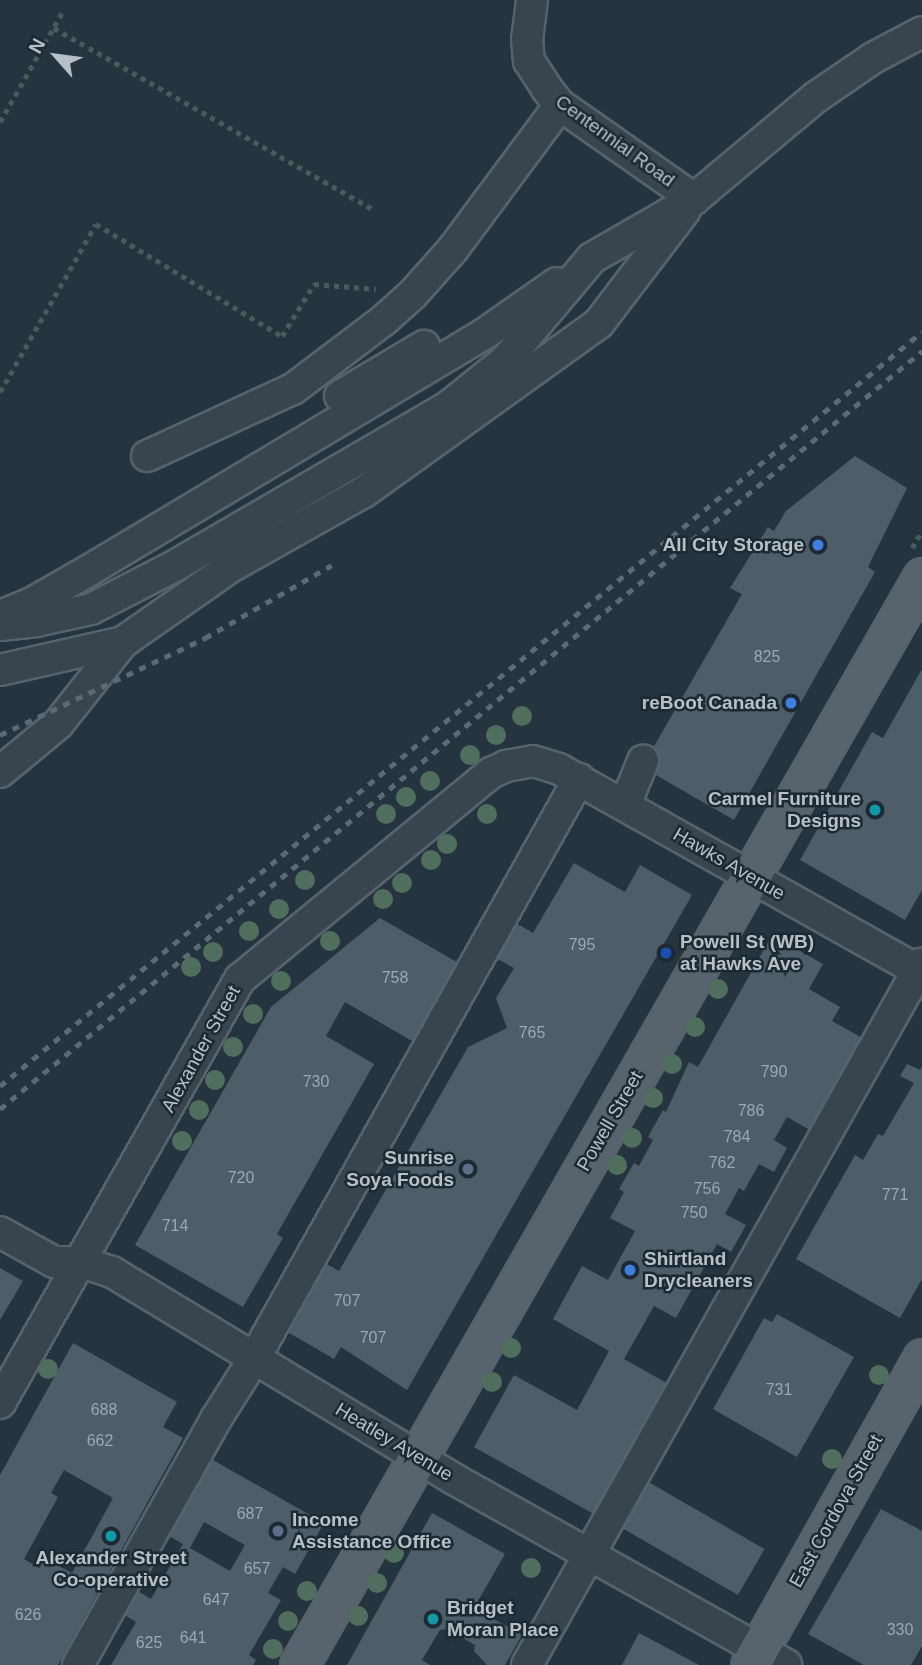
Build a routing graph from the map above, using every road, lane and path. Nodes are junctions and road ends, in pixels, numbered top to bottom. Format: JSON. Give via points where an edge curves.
{"nodes":[{"id":1,"x":532,"y":0,"type":"edge"},
{"id":2,"x":63,"y":11,"type":"dead end"},
{"id":3,"x":54,"y":28,"type":"junction"},
{"id":4,"x":922,"y":32,"type":"edge"},
{"id":5,"x":560,"y":105,"type":"junction"},
{"id":6,"x":0,"y":122,"type":"edge"},
{"id":7,"x":694,"y":199,"type":"junction"},
{"id":8,"x":374,"y":210,"type":"dead end"},
{"id":9,"x":592,"y":258,"type":"junction"},
{"id":10,"x":376,"y":289,"type":"dead end"},
{"id":11,"x":0,"y":392,"type":"edge"},
{"id":12,"x":147,"y":456,"type":"dead end"},
{"id":13,"x":922,"y":579,"type":"edge"},
{"id":14,"x":0,"y":610,"type":"edge"},
{"id":15,"x":0,"y":616,"type":"edge"},
{"id":16,"x":0,"y":625,"type":"edge"},
{"id":17,"x":123,"y":642,"type":"junction"},
{"id":18,"x":0,"y":670,"type":"edge"},
{"id":19,"x":533,"y":761,"type":"joint"},
{"id":20,"x":643,"y":761,"type":"dead end"},
{"id":21,"x":0,"y":772,"type":"edge"},
{"id":22,"x":579,"y":779,"type":"junction"},
{"id":23,"x":625,"y":805,"type":"junction"},
{"id":24,"x":750,"y":876,"type":"junction"},
{"id":25,"x":921,"y":969,"type":"edge"},
{"id":26,"x":0,"y":1232,"type":"edge"},
{"id":27,"x":81,"y":1262,"type":"junction"},
{"id":28,"x":922,"y":1358,"type":"edge"},
{"id":29,"x":254,"y":1359,"type":"junction"},
{"id":30,"x":0,"y":1403,"type":"edge"},
{"id":31,"x":418,"y":1457,"type":"junction"},
{"id":32,"x":590,"y":1555,"type":"junction"},
{"id":33,"x":765,"y":1660,"type":"edge"},
{"id":34,"x":78,"y":1665,"type":"edge"},
{"id":35,"x":299,"y":1665,"type":"edge"},
{"id":36,"x":527,"y":1665,"type":"edge"}],
"edges":[{"from":1,"to":5,"type":"street","name":"Centennial Road","via":[[529,61]]},
{"from":2,"to":3,"type":"path"},
{"from":3,"to":6,"type":"path"},
{"from":3,"to":8,"type":"path"},
{"from":4,"to":7,"type":"street","via":[[816,97]]},
{"from":5,"to":7,"type":"street","name":"Centennial Road"},
{"from":5,"to":12,"type":"street","via":[[453,249],[384,320],[293,389]]},
{"from":7,"to":9,"type":"street"},
{"from":7,"to":17,"type":"street","via":[[599,323],[364,492],[232,566]]},
{"from":9,"to":14,"type":"street","via":[[383,369]]},
{"from":9,"to":15,"type":"street","via":[[487,332],[30,604]]},
{"from":9,"to":16,"type":"street","via":[[506,360],[449,407],[178,564],[91,609]]},
{"from":10,"to":11,"type":"path","via":[[314,284],[282,336],[96,224]]},
{"from":13,"to":24,"type":"main road","name":"Powell Street"},
{"from":17,"to":18,"type":"street"},
{"from":17,"to":21,"type":"street","via":[[58,723]]},
{"from":19,"to":22,"type":"street","name":"Hawks Avenue"},
{"from":19,"to":27,"type":"street","name":"Alexander Street","via":[[491,773],[240,979]]},
{"from":20,"to":23,"type":"street"},
{"from":22,"to":23,"type":"street","name":"Hawks Avenue"},
{"from":22,"to":29,"type":"street"},
{"from":23,"to":24,"type":"street","name":"Hawks Avenue"},
{"from":24,"to":25,"type":"street","name":"Hawks Avenue"},
{"from":24,"to":31,"type":"main road","name":"Powell Street"},
{"from":25,"to":32,"type":"street"},
{"from":26,"to":27,"type":"street","name":"Heatley Avenue","via":[[54,1262]]},
{"from":27,"to":29,"type":"street","name":"Heatley Avenue","via":[[113,1272]]},
{"from":27,"to":30,"type":"street","name":"Alexander Street"},
{"from":28,"to":33,"type":"main road","name":"East Cordova Street"},
{"from":29,"to":31,"type":"street","name":"Heatley Avenue"},
{"from":29,"to":34,"type":"street"},
{"from":31,"to":32,"type":"street","name":"Heatley Avenue"},
{"from":31,"to":35,"type":"main road","name":"Powell Street"},
{"from":32,"to":33,"type":"street","name":"Heatley Avenue"},
{"from":32,"to":36,"type":"street"}]}
